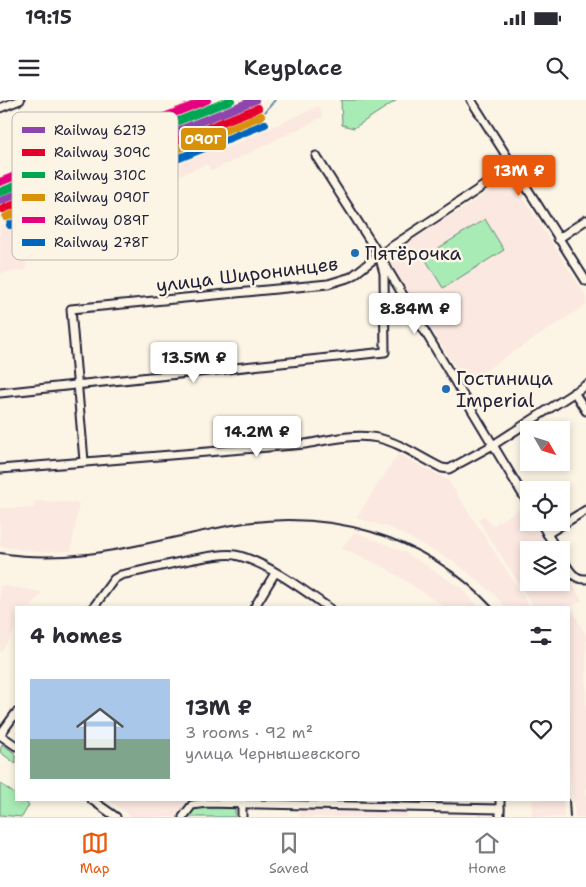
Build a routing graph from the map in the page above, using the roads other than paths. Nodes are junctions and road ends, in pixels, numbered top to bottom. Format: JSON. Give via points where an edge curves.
{"nodes":[{"id":1,"x":20,"y":100,"type":"edge"},
{"id":2,"x":472,"y":100,"type":"edge"},
{"id":3,"x":0,"y":108,"type":"edge"},
{"id":4,"x":316,"y":156,"type":"dead end"},
{"id":5,"x":512,"y":167,"type":"junction"},
{"id":6,"x":586,"y":220,"type":"edge"},
{"id":7,"x":558,"y":238,"type":"junction"},
{"id":8,"x":379,"y":255,"type":"junction"},
{"id":9,"x":586,"y":281,"type":"edge"},
{"id":10,"x":77,"y":386,"type":"junction"},
{"id":11,"x":586,"y":386,"type":"edge"},
{"id":12,"x":574,"y":392,"type":"junction"},
{"id":13,"x":0,"y":393,"type":"edge"},
{"id":14,"x":586,"y":411,"type":"edge"},
{"id":15,"x":494,"y":444,"type":"junction"},
{"id":16,"x":84,"y":461,"type":"junction"},
{"id":17,"x":0,"y":469,"type":"edge"},
{"id":18,"x":520,"y":489,"type":"edge"},
{"id":19,"x":586,"y":510,"type":"edge"},
{"id":20,"x":545,"y":531,"type":"edge"},
{"id":21,"x":547,"y":534,"type":"junction"},
{"id":22,"x":551,"y":541,"type":"edge"},
{"id":23,"x":570,"y":571,"type":"edge"},
{"id":24,"x":275,"y":573,"type":"junction"},
{"id":25,"x":586,"y":579,"type":"edge"},
{"id":26,"x":95,"y":606,"type":"edge"},
{"id":27,"x":255,"y":606,"type":"edge"},
{"id":28,"x":326,"y":606,"type":"edge"},
{"id":29,"x":15,"y":714,"type":"edge"},
{"id":30,"x":0,"y":735,"type":"edge"},
{"id":31,"x":15,"y":745,"type":"edge"},
{"id":32,"x":93,"y":801,"type":"edge"},
{"id":33,"x":242,"y":802,"type":"edge"},
{"id":34,"x":500,"y":813,"type":"edge"},
{"id":35,"x":116,"y":817,"type":"edge"},
{"id":36,"x":183,"y":817,"type":"edge"},
{"id":37,"x":242,"y":817,"type":"edge"}],
"edges":[{"from":1,"to":3,"type":"street"},
{"from":2,"to":5,"type":"street"},
{"from":4,"to":8,"type":"street"},
{"from":5,"to":7,"type":"street"},
{"from":5,"to":8,"type":"street","name":"улица Широнинцев"},
{"from":6,"to":7,"type":"street"},
{"from":7,"to":9,"type":"street"},
{"from":8,"to":10,"type":"street","name":"улица Широнинцев","via":[[351,277],[328,284],[72,309]]},
{"from":8,"to":10,"type":"street","via":[[384,273],[385,352]]},
{"from":8,"to":15,"type":"street"},
{"from":10,"to":13,"type":"street"},
{"from":10,"to":16,"type":"street"},
{"from":11,"to":12,"type":"street"},
{"from":12,"to":14,"type":"street"},
{"from":12,"to":15,"type":"street"},
{"from":15,"to":16,"type":"street","via":[[449,469],[377,438]]},
{"from":15,"to":18,"type":"street"},
{"from":16,"to":17,"type":"street"},
{"from":19,"to":21,"type":"street"},
{"from":20,"to":21,"type":"street"},
{"from":21,"to":22,"type":"street"},
{"from":23,"to":25,"type":"street","via":[[573,576]]},
{"from":24,"to":26,"type":"street","via":[[228,554],[121,576],[114,579]]},
{"from":24,"to":27,"type":"street"},
{"from":24,"to":28,"type":"street"},
{"from":29,"to":30,"type":"street"},
{"from":30,"to":31,"type":"street"},
{"from":32,"to":35,"type":"street"},
{"from":33,"to":34,"type":"street"},
{"from":33,"to":36,"type":"street","via":[[194,804]]},
{"from":33,"to":37,"type":"street"}]}
